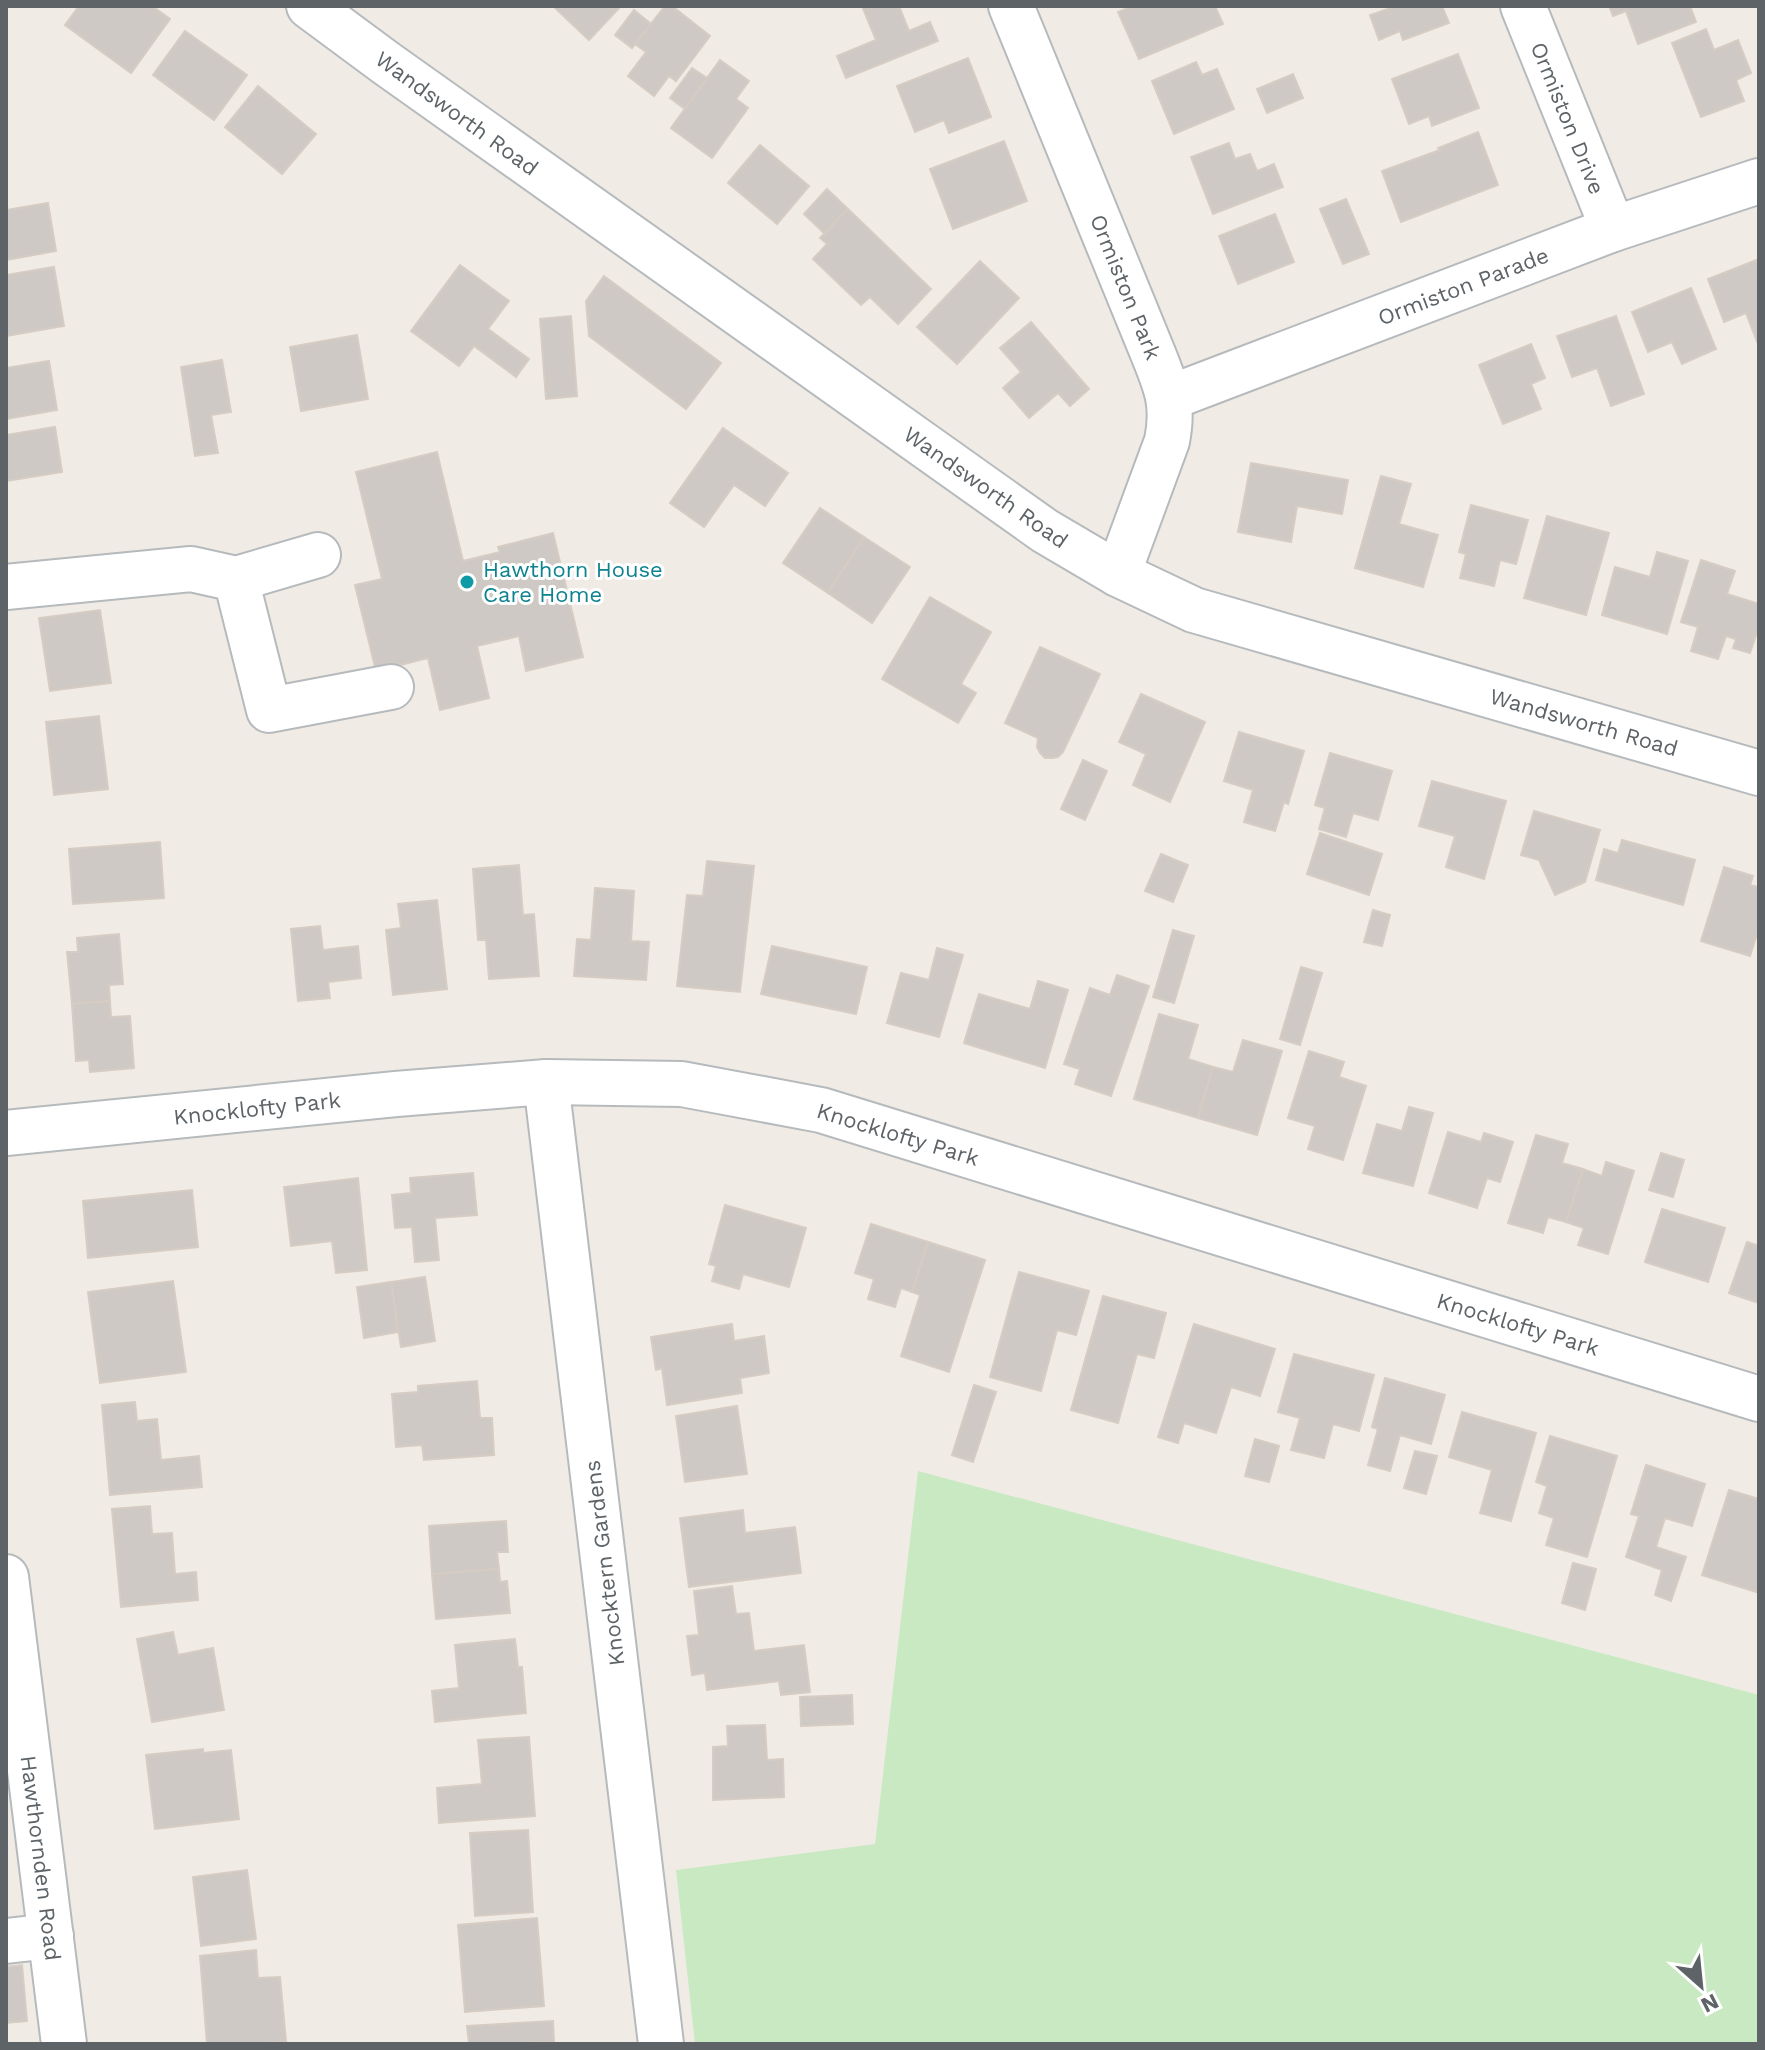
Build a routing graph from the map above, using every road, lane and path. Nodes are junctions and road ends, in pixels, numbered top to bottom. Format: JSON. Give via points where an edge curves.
{"nodes":[{"id":1,"x":309,"y":6,"type":"edge"},
{"id":2,"x":1011,"y":6,"type":"edge"},
{"id":3,"x":1523,"y":6,"type":"edge"},
{"id":4,"x":1759,"y":181,"type":"edge"},
{"id":5,"x":1613,"y":229,"type":"junction"},
{"id":6,"x":1169,"y":398,"type":"junction"},
{"id":7,"x":318,"y":555,"type":"dead end"},
{"id":8,"x":1118,"y":574,"type":"junction"},
{"id":9,"x":236,"y":579,"type":"junction"},
{"id":10,"x":6,"y":587,"type":"edge"},
{"id":11,"x":391,"y":687,"type":"dead end"},
{"id":12,"x":1759,"y":773,"type":"edge"},
{"id":13,"x":546,"y":1082,"type":"junction"},
{"id":14,"x":6,"y":1133,"type":"edge"},
{"id":15,"x":1759,"y":1399,"type":"edge"},
{"id":16,"x":6,"y":1577,"type":"edge"},
{"id":17,"x":51,"y":1936,"type":"junction"},
{"id":18,"x":6,"y":1941,"type":"edge"},
{"id":19,"x":64,"y":2044,"type":"edge"},
{"id":20,"x":661,"y":2044,"type":"edge"}],
"edges":[{"from":1,"to":8,"type":"street","name":"Wandsworth Road","via":[[1045,531]]},
{"from":2,"to":6,"type":"street","name":"Ormiston Park"},
{"from":3,"to":5,"type":"street","name":"Ormiston Drive"},
{"from":4,"to":5,"type":"street","name":"Ormiston Parade"},
{"from":5,"to":6,"type":"street","name":"Ormiston Parade"},
{"from":6,"to":8,"type":"street","name":"Ormiston Park","via":[[1167,441]]},
{"from":7,"to":9,"type":"street"},
{"from":8,"to":12,"type":"street","name":"Wandsworth Road","via":[[1194,610]]},
{"from":9,"to":10,"type":"street","via":[[191,569]]},
{"from":9,"to":11,"type":"street","via":[[269,710]]},
{"from":13,"to":14,"type":"street","name":"Knocklofty Park"},
{"from":13,"to":15,"type":"street","name":"Knocklofty Park","via":[[682,1084],[821,1110]]},
{"from":13,"to":20,"type":"street","name":"Knocktern Gardens"},
{"from":16,"to":17,"type":"street","name":"Hawthornden Road"},
{"from":17,"to":18,"type":"street"},
{"from":17,"to":19,"type":"street","name":"Hawthornden Road"}]}
